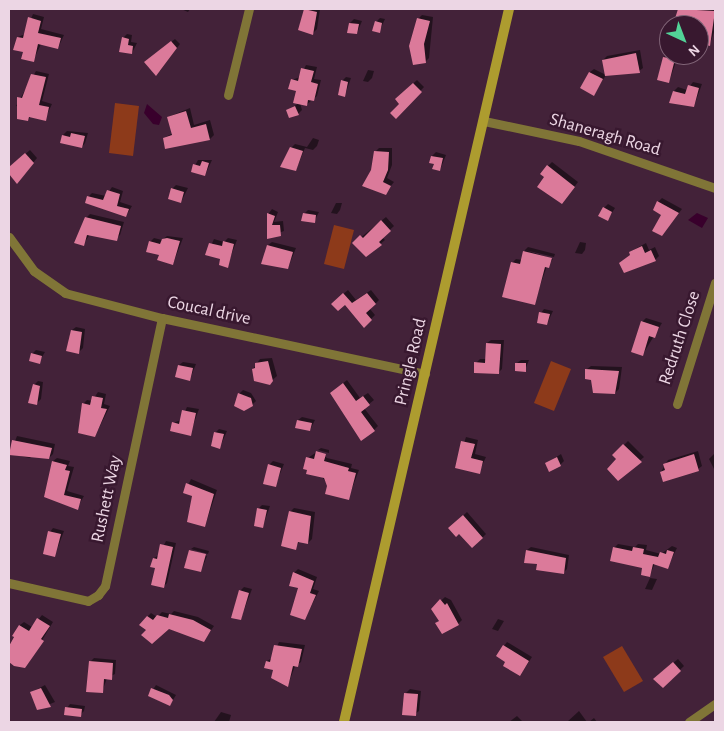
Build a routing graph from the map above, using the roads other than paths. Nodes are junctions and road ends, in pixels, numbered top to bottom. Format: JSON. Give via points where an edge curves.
{"nodes":[{"id":1,"x":249,"y":9,"type":"edge"},
{"id":2,"x":509,"y":9,"type":"edge"},
{"id":3,"x":228,"y":95,"type":"dead end"},
{"id":4,"x":484,"y":121,"type":"junction"},
{"id":5,"x":715,"y":188,"type":"edge"},
{"id":6,"x":9,"y":237,"type":"edge"},
{"id":7,"x":715,"y":283,"type":"edge"},
{"id":8,"x":162,"y":318,"type":"junction"},
{"id":9,"x":425,"y":374,"type":"junction"},
{"id":10,"x":677,"y":404,"type":"dead end"},
{"id":11,"x":9,"y":583,"type":"edge"},
{"id":12,"x":715,"y":704,"type":"edge"},
{"id":13,"x":344,"y":722,"type":"edge"},
{"id":14,"x":689,"y":722,"type":"edge"}],
"edges":[{"from":1,"to":3,"type":"street"},
{"from":2,"to":4,"type":"street","name":"Pringle Road"},
{"from":4,"to":5,"type":"street","name":"Shaneragh Road","via":[[579,141]]},
{"from":4,"to":9,"type":"street","name":"Pringle Road"},
{"from":6,"to":8,"type":"street","name":"Coucal drive","via":[[34,271],[64,293]]},
{"from":7,"to":10,"type":"street","name":"Redruth Close"},
{"from":8,"to":9,"type":"street","name":"Coucal drive"},
{"from":8,"to":11,"type":"street","name":"Rushett Way","via":[[104,586],[88,601]]},
{"from":9,"to":13,"type":"street","name":"Pringle Road"},
{"from":12,"to":14,"type":"street"}]}
